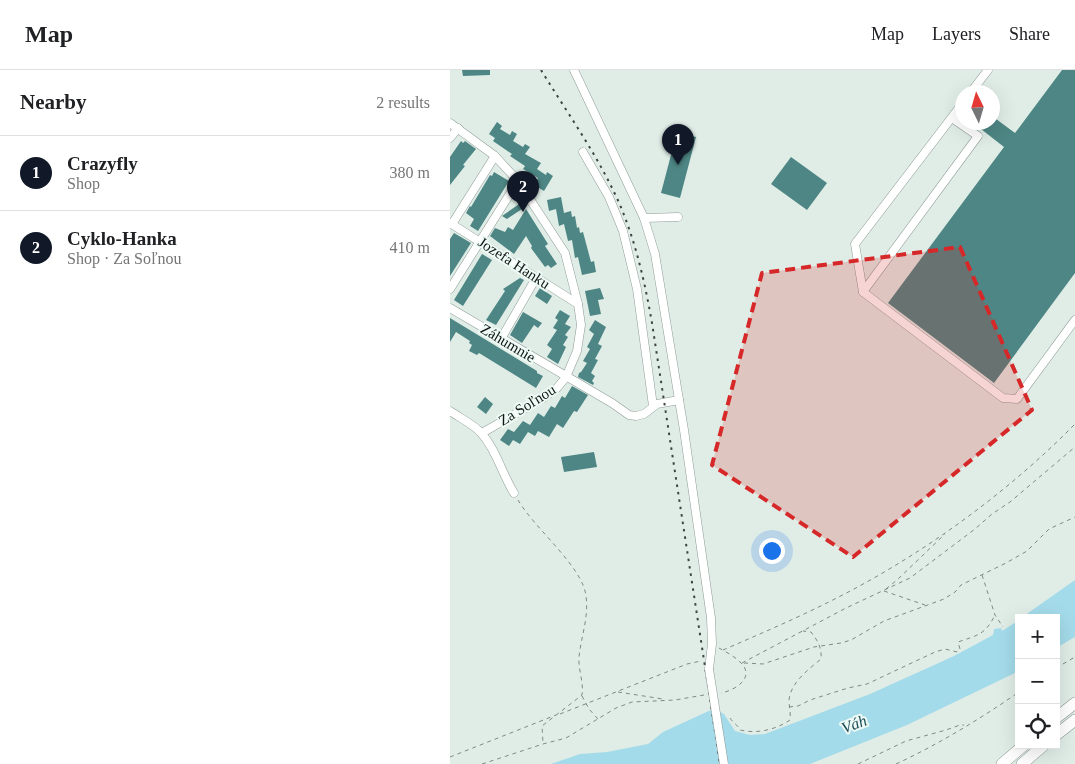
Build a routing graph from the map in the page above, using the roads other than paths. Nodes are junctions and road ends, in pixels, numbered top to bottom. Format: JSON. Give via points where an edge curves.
{"nodes":[{"id":1,"x":574,"y":70,"type":"edge"},
{"id":2,"x":988,"y":70,"type":"edge"},
{"id":3,"x":976,"y":85,"type":"edge"},
{"id":4,"x":955,"y":114,"type":"edge"},
{"id":5,"x":952,"y":118,"type":"junction"},
{"id":6,"x":450,"y":123,"type":"edge"},
{"id":7,"x":458,"y":128,"type":"junction"},
{"id":8,"x":450,"y":138,"type":"edge"},
{"id":9,"x":583,"y":152,"type":"dead end"},
{"id":10,"x":495,"y":156,"type":"junction"},
{"id":11,"x":518,"y":181,"type":"junction"},
{"id":12,"x":678,"y":217,"type":"dead end"},
{"id":13,"x":644,"y":218,"type":"junction"},
{"id":14,"x":451,"y":224,"type":"edge"},
{"id":15,"x":480,"y":242,"type":"junction"},
{"id":16,"x":536,"y":278,"type":"junction"},
{"id":17,"x":450,"y":289,"type":"edge"},
{"id":18,"x":863,"y":292,"type":"junction"},
{"id":19,"x":578,"y":304,"type":"junction"},
{"id":20,"x":450,"y":308,"type":"edge"},
{"id":21,"x":1075,"y":320,"type":"edge"},
{"id":22,"x":500,"y":339,"type":"junction"},
{"id":23,"x":566,"y":377,"type":"junction"},
{"id":24,"x":679,"y":400,"type":"junction"},
{"id":25,"x":653,"y":406,"type":"junction"},
{"id":26,"x":450,"y":411,"type":"edge"},
{"id":27,"x":482,"y":433,"type":"junction"},
{"id":28,"x":514,"y":493,"type":"road end"},
{"id":29,"x":1075,"y":703,"type":"edge"},
{"id":30,"x":1060,"y":715,"type":"edge"},
{"id":31,"x":1075,"y":720,"type":"edge"},
{"id":32,"x":1060,"y":733,"type":"edge"},
{"id":33,"x":1019,"y":749,"type":"edge"},
{"id":34,"x":1039,"y":749,"type":"edge"},
{"id":35,"x":724,"y":764,"type":"edge"},
{"id":36,"x":1002,"y":764,"type":"edge"},
{"id":37,"x":1022,"y":764,"type":"edge"}],
"edges":[{"from":1,"to":13,"type":"street"},
{"from":2,"to":3,"type":"street"},
{"from":4,"to":5,"type":"street"},
{"from":5,"to":18,"type":"street","via":[[855,244]]},
{"from":5,"to":18,"type":"street","via":[[978,136]]},
{"from":6,"to":7,"type":"street","name":"Za Soľnou"},
{"from":7,"to":8,"type":"street"},
{"from":7,"to":10,"type":"street","name":"Za Soľnou"},
{"from":9,"to":25,"type":"street","via":[[610,197],[626,244],[637,289]]},
{"from":10,"to":11,"type":"street","name":"Za Soľnou"},
{"from":10,"to":14,"type":"street"},
{"from":11,"to":15,"type":"street"},
{"from":11,"to":19,"type":"street","name":"Za Soľnou","via":[[565,254]]},
{"from":12,"to":13,"type":"street"},
{"from":13,"to":24,"type":"street","via":[[657,260]]},
{"from":14,"to":15,"type":"street","name":"Jozefa Hanku"},
{"from":15,"to":16,"type":"street","name":"Jozefa Hanku"},
{"from":15,"to":17,"type":"street"},
{"from":16,"to":19,"type":"street","name":"Jozefa Hanku"},
{"from":16,"to":22,"type":"street"},
{"from":18,"to":21,"type":"street","via":[[1003,398],[1017,399]]},
{"from":19,"to":23,"type":"street","name":"Za Soľnou","via":[[581,325],[577,351]]},
{"from":20,"to":22,"type":"street","name":"Záhumnie"},
{"from":22,"to":23,"type":"street","name":"Záhumnie"},
{"from":23,"to":25,"type":"street","name":"Záhumnie","via":[[629,415],[640,416]]},
{"from":23,"to":27,"type":"street","name":"Za Soľnou","via":[[543,398]]},
{"from":24,"to":25,"type":"street","name":"Záhumnie"},
{"from":24,"to":35,"type":"street","bridge":true,"via":[[711,618],[709,669]]},
{"from":26,"to":27,"type":"street"},
{"from":27,"to":28,"type":"street"},
{"from":29,"to":30,"type":"highway"},
{"from":31,"to":32,"type":"highway"},
{"from":33,"to":36,"type":"highway"},
{"from":34,"to":37,"type":"highway"}]}
